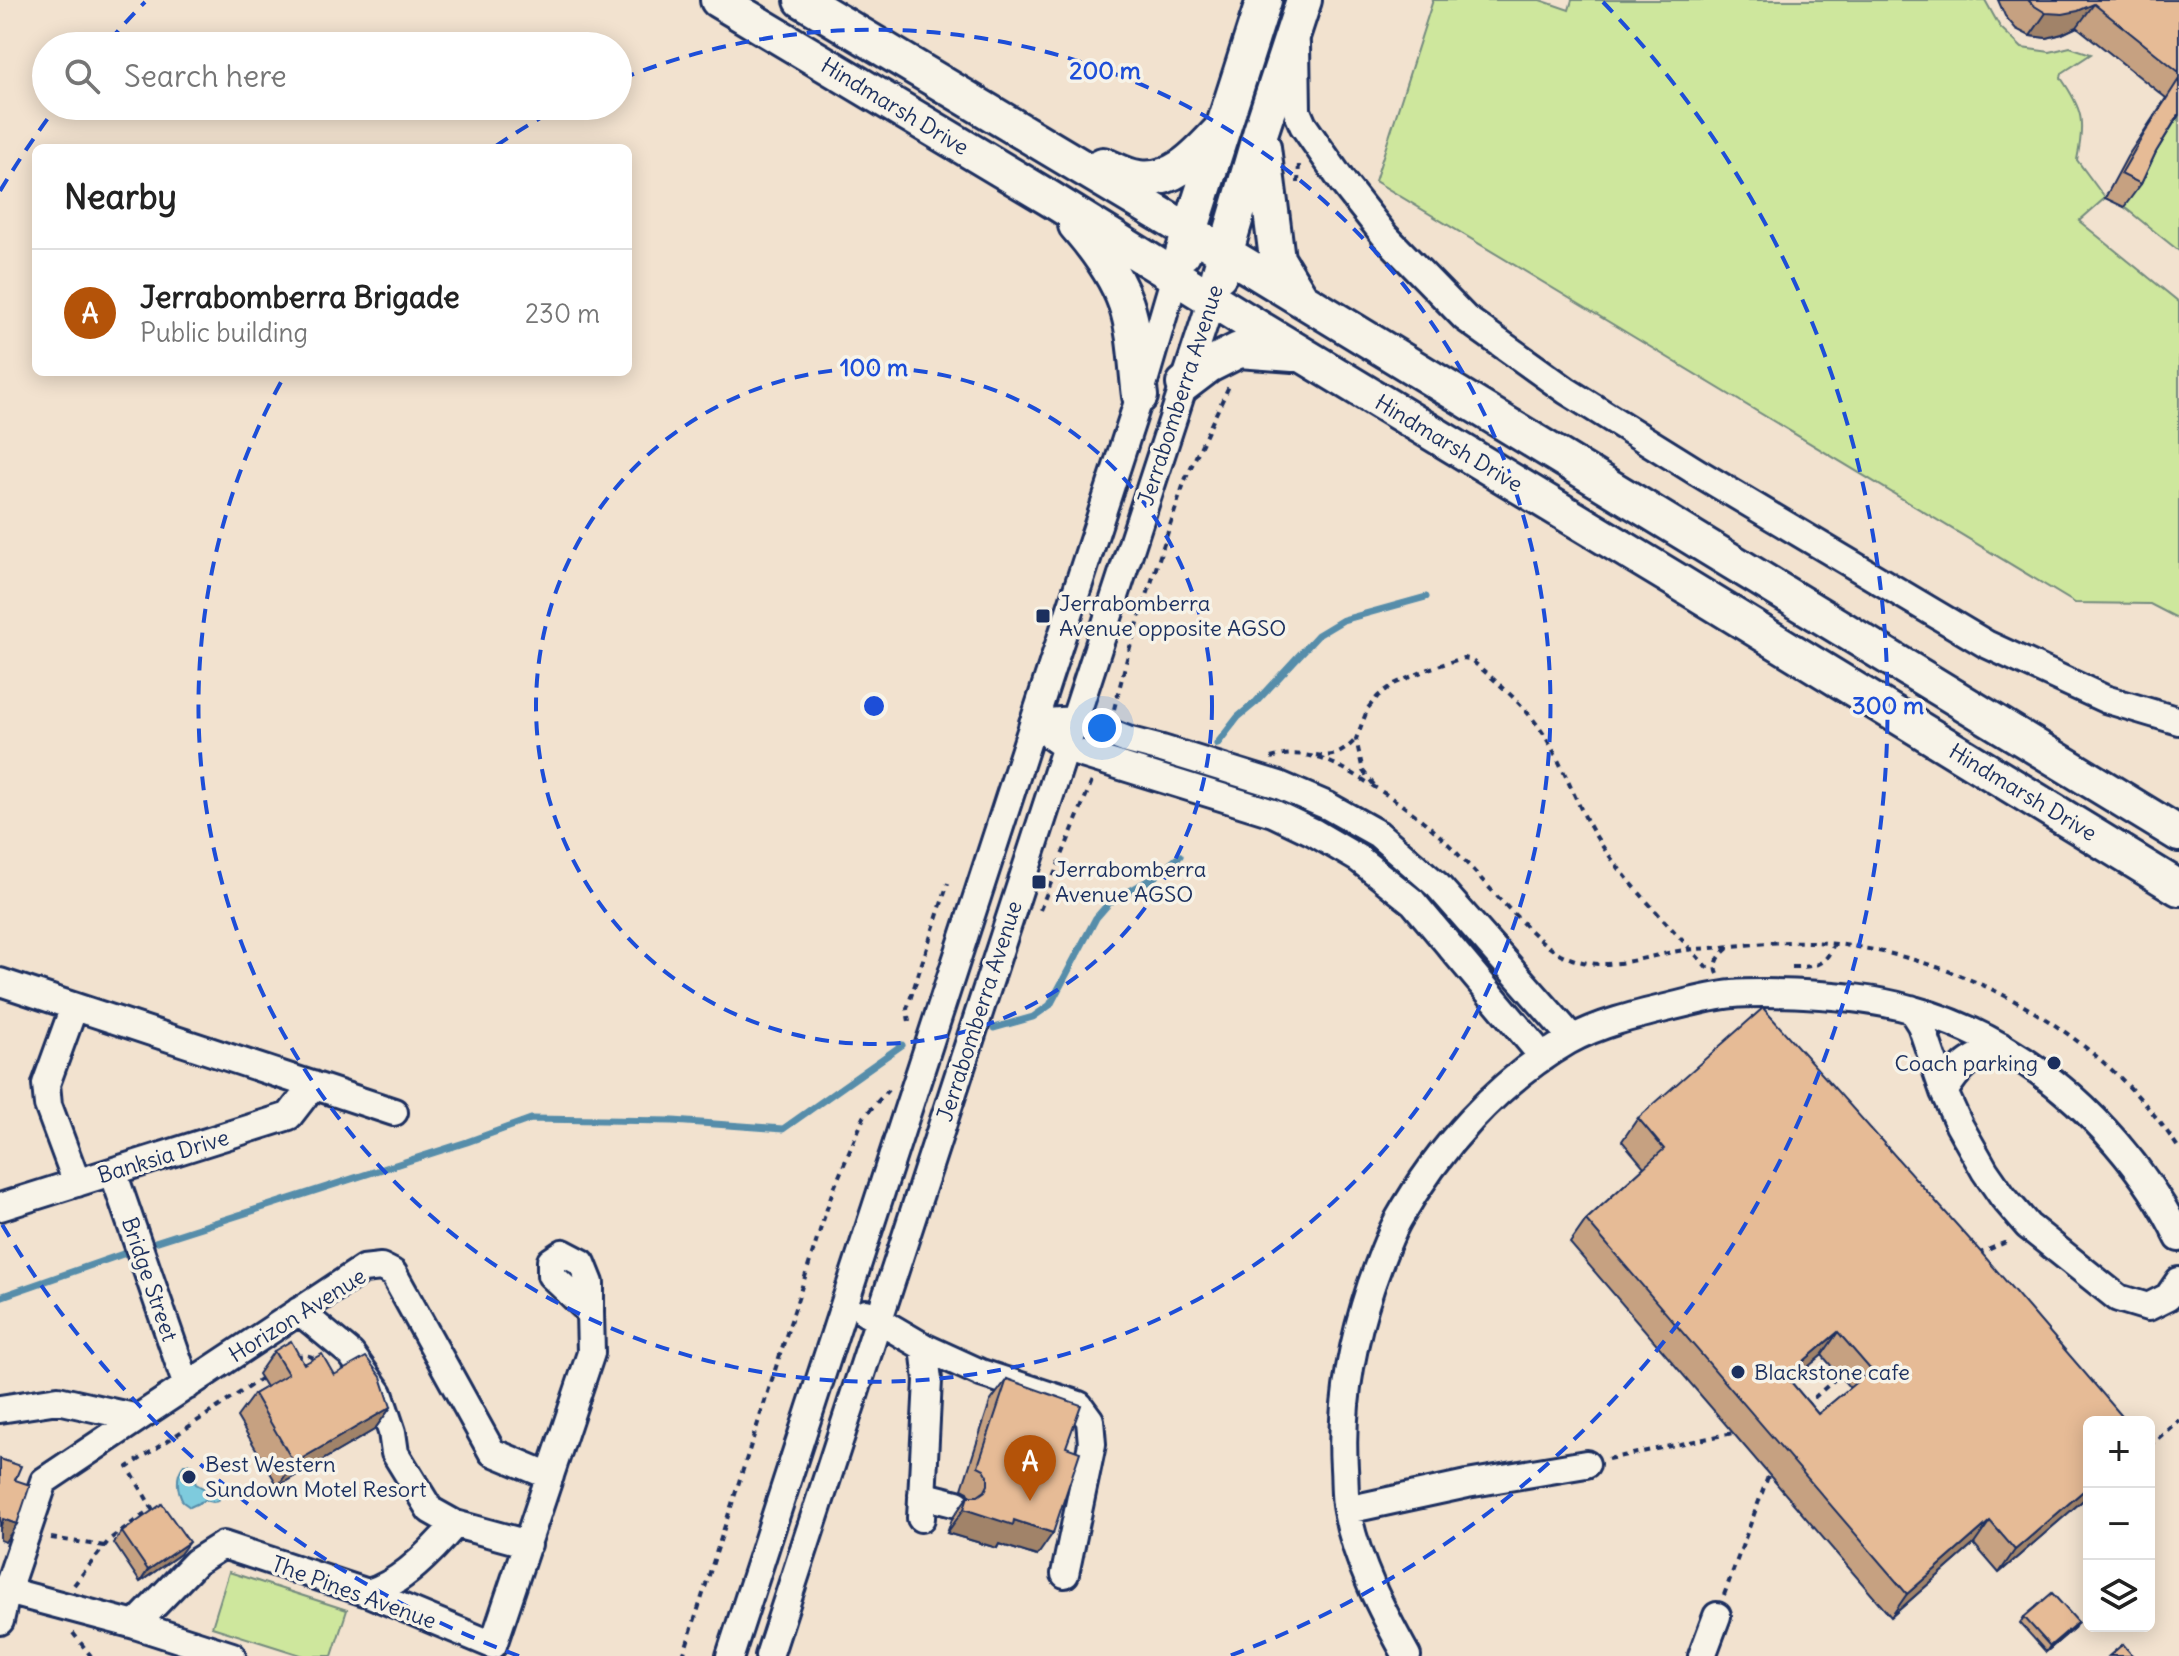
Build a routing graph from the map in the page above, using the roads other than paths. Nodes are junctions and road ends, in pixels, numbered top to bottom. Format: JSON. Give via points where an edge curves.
{"nodes":[{"id":1,"x":718,"y":0,"type":"edge"},
{"id":2,"x":802,"y":0,"type":"edge"},
{"id":3,"x":1264,"y":0,"type":"edge"},
{"id":4,"x":1300,"y":12,"type":"edge"},
{"id":5,"x":980,"y":107,"type":"junction"},
{"id":6,"x":1224,"y":127,"type":"junction"},
{"id":7,"x":1261,"y":131,"type":"junction"},
{"id":8,"x":1049,"y":198,"type":"junction"},
{"id":9,"x":1189,"y":233,"type":"junction"},
{"id":10,"x":1226,"y":253,"type":"junction"},
{"id":11,"x":1175,"y":276,"type":"junction"},
{"id":12,"x":1212,"y":299,"type":"junction"},
{"id":13,"x":1303,"y":301,"type":"junction"},
{"id":14,"x":1305,"y":356,"type":"junction"},
{"id":15,"x":1184,"y":384,"type":"junction"},
{"id":16,"x":1140,"y":396,"type":"junction"},
{"id":17,"x":1075,"y":720,"type":"junction"},
{"id":18,"x":2179,"y":721,"type":"edge"},
{"id":19,"x":1033,"y":723,"type":"junction"},
{"id":20,"x":1066,"y":747,"type":"junction"},
{"id":21,"x":1012,"y":787,"type":"junction"},
{"id":22,"x":1049,"y":797,"type":"junction"},
{"id":23,"x":2179,"y":834,"type":"edge"},
{"id":24,"x":2179,"y":888,"type":"edge"},
{"id":25,"x":0,"y":982,"type":"edge"},
{"id":26,"x":74,"y":1007,"type":"junction"},
{"id":27,"x":1911,"y":1009,"type":"junction"},
{"id":28,"x":1572,"y":1038,"type":"junction"},
{"id":29,"x":2000,"y":1046,"type":"junction"},
{"id":30,"x":1543,"y":1057,"type":"junction"},
{"id":31,"x":313,"y":1085,"type":"junction"},
{"id":32,"x":1944,"y":1092,"type":"junction"},
{"id":33,"x":394,"y":1112,"type":"dead end"},
{"id":34,"x":113,"y":1172,"type":"junction"},
{"id":35,"x":77,"y":1183,"type":"junction"},
{"id":36,"x":0,"y":1207,"type":"edge"},
{"id":37,"x":2179,"y":1238,"type":"edge"},
{"id":38,"x":2179,"y":1281,"type":"edge"},
{"id":39,"x":845,"y":1303,"type":"junction"},
{"id":40,"x":299,"y":1311,"type":"junction"},
{"id":41,"x":590,"y":1312,"type":"dead end"},
{"id":42,"x":879,"y":1319,"type":"junction"},
{"id":43,"x":924,"y":1347,"type":"junction"},
{"id":44,"x":187,"y":1386,"type":"junction"},
{"id":45,"x":0,"y":1409,"type":"edge"},
{"id":46,"x":138,"y":1418,"type":"junction"},
{"id":47,"x":1586,"y":1464,"type":"road end"},
{"id":48,"x":550,"y":1476,"type":"junction"},
{"id":49,"x":957,"y":1504,"type":"dead end"},
{"id":50,"x":1347,"y":1510,"type":"junction"},
{"id":51,"x":455,"y":1524,"type":"junction"},
{"id":52,"x":528,"y":1544,"type":"junction"},
{"id":53,"x":1065,"y":1574,"type":"dead end"},
{"id":54,"x":3,"y":1589,"type":"edge"},
{"id":55,"x":368,"y":1593,"type":"junction"},
{"id":56,"x":1717,"y":1616,"type":"road end"},
{"id":57,"x":0,"y":1621,"type":"edge"},
{"id":58,"x":135,"y":1625,"type":"junction"},
{"id":59,"x":232,"y":1656,"type":"edge"},
{"id":60,"x":730,"y":1656,"type":"edge"},
{"id":61,"x":769,"y":1656,"type":"edge"},
{"id":62,"x":1407,"y":1656,"type":"edge"},
{"id":63,"x":1702,"y":1656,"type":"edge"}],
"edges":[{"from":1,"to":8,"type":"main road","name":"Hindmarsh Drive"},
{"from":2,"to":5,"type":"main road","name":"Hindmarsh Drive"},
{"from":3,"to":6,"type":"main road","name":"Jerrabomberra Avenue"},
{"from":4,"to":7,"type":"main road","name":"Jerrabomberra Avenue"},
{"from":4,"to":18,"type":"street","via":[[1297,111],[1303,125],[1385,236],[1465,318],[1567,391],[1986,644],[2105,699]]},
{"from":5,"to":6,"type":"main road","via":[[1140,179],[1161,177],[1184,166]]},
{"from":5,"to":9,"type":"main road","name":"Hindmarsh Drive"},
{"from":6,"to":9,"type":"main road","name":"Jerrabomberra Avenue"},
{"from":7,"to":10,"type":"main road","name":"Jerrabomberra Avenue"},
{"from":7,"to":13,"type":"main road","via":[[1277,259]]},
{"from":8,"to":11,"type":"main road","name":"Hindmarsh Drive"},
{"from":8,"to":16,"type":"main road","via":[[1099,253],[1121,293],[1131,323]]},
{"from":9,"to":10,"type":"main road","name":"Hindmarsh Drive"},
{"from":9,"to":11,"type":"main road","name":"Jerrabomberra Avenue"},
{"from":10,"to":12,"type":"main road","name":"Jerrabomberra Avenue"},
{"from":10,"to":13,"type":"main road","name":"Hindmarsh Drive"},
{"from":11,"to":12,"type":"main road","name":"Hindmarsh Drive"},
{"from":11,"to":16,"type":"street","name":"Jerrabomberra Avenue"},
{"from":12,"to":14,"type":"main road","name":"Hindmarsh Drive"},
{"from":12,"to":15,"type":"street","name":"Jerrabomberra Avenue"},
{"from":13,"to":23,"type":"main road","name":"Hindmarsh Drive"},
{"from":14,"to":15,"type":"main road","via":[[1239,350]]},
{"from":14,"to":24,"type":"main road","name":"Hindmarsh Drive"},
{"from":15,"to":17,"type":"street","name":"Jerrabomberra Avenue"},
{"from":16,"to":19,"type":"street","name":"Jerrabomberra Avenue"},
{"from":17,"to":19,"type":"street"},
{"from":17,"to":20,"type":"street","name":"Jerrabomberra Avenue"},
{"from":17,"to":28,"type":"street","via":[[1279,785],[1378,834],[1438,886]]},
{"from":19,"to":20,"type":"street"},
{"from":19,"to":21,"type":"street","name":"Jerrabomberra Avenue"},
{"from":20,"to":22,"type":"street","name":"Jerrabomberra Avenue"},
{"from":20,"to":30,"type":"street","via":[[1273,813],[1359,859],[1413,902]]},
{"from":21,"to":22,"type":"street"},
{"from":21,"to":39,"type":"street","name":"Jerrabomberra Avenue"},
{"from":22,"to":42,"type":"street","name":"Jerrabomberra Avenue"},
{"from":25,"to":26,"type":"street"},
{"from":26,"to":31,"type":"street"},
{"from":26,"to":35,"type":"street","via":[[46,1084],[48,1105]]},
{"from":27,"to":28,"type":"street","via":[[1820,995],[1732,994],[1656,1010]]},
{"from":27,"to":29,"type":"street"},
{"from":27,"to":32,"type":"street"},
{"from":28,"to":30,"type":"street"},
{"from":29,"to":32,"type":"street","via":[[1958,1069]]},
{"from":29,"to":37,"type":"street","via":[[2096,1119],[2154,1192]]},
{"from":30,"to":50,"type":"street","via":[[1449,1144],[1397,1222],[1358,1327],[1346,1386],[1342,1438]]},
{"from":31,"to":33,"type":"street"},
{"from":31,"to":34,"type":"street","name":"Banksia Drive","via":[[289,1116]]},
{"from":32,"to":38,"type":"street","via":[[2003,1197],[2058,1252],[2118,1298],[2148,1307],[2168,1297]]},
{"from":34,"to":35,"type":"street","name":"Banksia Drive"},
{"from":34,"to":44,"type":"street","name":"Bridge Street"},
{"from":35,"to":36,"type":"street","name":"Banksia Drive"},
{"from":39,"to":42,"type":"street"},
{"from":39,"to":60,"type":"street","name":"Jerrabomberra Avenue"},
{"from":40,"to":44,"type":"street","name":"Horizon Avenue"},
{"from":40,"to":48,"type":"street","name":"Horizon Avenue","via":[[363,1269],[381,1267],[393,1273],[492,1452]]},
{"from":40,"to":51,"type":"street","via":[[351,1354],[379,1393],[395,1453],[430,1510]]},
{"from":41,"to":48,"type":"street","name":"The Pines Avenue","via":[[591,1353]]},
{"from":42,"to":43,"type":"street"},
{"from":42,"to":61,"type":"street","name":"Jerrabomberra Avenue"},
{"from":43,"to":49,"type":"street","via":[[928,1380],[921,1506]]},
{"from":43,"to":53,"type":"street","via":[[981,1373],[1079,1405],[1090,1420],[1092,1444]]},
{"from":44,"to":46,"type":"street","name":"Horizon Avenue"},
{"from":45,"to":46,"type":"street","via":[[58,1400]]},
{"from":46,"to":54,"type":"street","name":"Horizon Avenue","via":[[44,1481]]},
{"from":47,"to":50,"type":"street"},
{"from":48,"to":52,"type":"street","name":"The Pines Avenue"},
{"from":50,"to":62,"type":"street","via":[[1375,1595]]},
{"from":51,"to":52,"type":"street"},
{"from":51,"to":55,"type":"street","via":[[385,1589]]},
{"from":52,"to":55,"type":"street","name":"The Pines Avenue","via":[[493,1645]]},
{"from":54,"to":57,"type":"street","name":"Horizon Avenue"},
{"from":54,"to":58,"type":"street"},
{"from":55,"to":58,"type":"street","name":"The Pines Avenue","via":[[223,1545],[196,1562]]},
{"from":56,"to":63,"type":"street"},
{"from":58,"to":59,"type":"street"}]}
